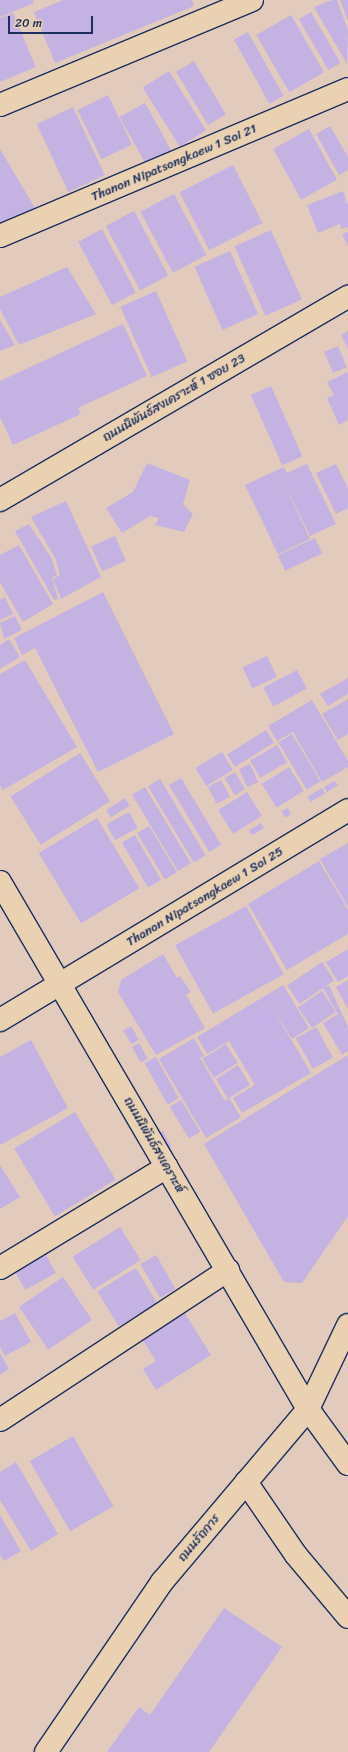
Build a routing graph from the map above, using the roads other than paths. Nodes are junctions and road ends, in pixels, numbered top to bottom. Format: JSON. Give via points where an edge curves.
{"nodes":[{"id":1,"x":252,"y":0,"type":"edge"},
{"id":2,"x":348,"y":89,"type":"edge"},
{"id":3,"x":0,"y":105,"type":"edge"},
{"id":4,"x":0,"y":236,"type":"edge"},
{"id":5,"x":348,"y":297,"type":"edge"},
{"id":6,"x":0,"y":500,"type":"edge"},
{"id":7,"x":348,"y":810,"type":"edge"},
{"id":8,"x":0,"y":882,"type":"edge"},
{"id":9,"x":62,"y":984,"type":"junction"},
{"id":10,"x":0,"y":1020,"type":"edge"},
{"id":11,"x":167,"y":1167,"type":"junction"},
{"id":12,"x":0,"y":1268,"type":"edge"},
{"id":13,"x":228,"y":1270,"type":"junction"},
{"id":14,"x":348,"y":1325,"type":"edge"},
{"id":15,"x":308,"y":1409,"type":"junction"},
{"id":16,"x":0,"y":1420,"type":"edge"},
{"id":17,"x":348,"y":1464,"type":"edge"},
{"id":18,"x":246,"y":1482,"type":"junction"},
{"id":19,"x":348,"y":1617,"type":"edge"},
{"id":20,"x":46,"y":1752,"type":"edge"}],
"edges":[{"from":1,"to":3,"type":"street"},
{"from":2,"to":4,"type":"street","name":"Thanon Nipatsongkaew 1 Soi 21"},
{"from":5,"to":6,"type":"street","name":"ถนนนิพันธ์สงเคราะห์ 1 ซอย 23"},
{"from":7,"to":9,"type":"street","name":"Thanon Nipatsongkaew 1 Soi 25"},
{"from":8,"to":9,"type":"street","name":"ถนนนิพันธ์สงเคราะห์"},
{"from":9,"to":10,"type":"street","name":"Thanon Nipatsongkaew 1 Soi 25"},
{"from":9,"to":11,"type":"street","name":"ถนนนิพันธ์สงเคราะห์"},
{"from":11,"to":12,"type":"street"},
{"from":11,"to":13,"type":"street","name":"ถนนนิพันธ์สงเคราะห์"},
{"from":13,"to":15,"type":"street","name":"ถนนนิพันธ์สงเคราะห์"},
{"from":13,"to":16,"type":"street"},
{"from":14,"to":15,"type":"street","name":"ถนนรัถการ"},
{"from":15,"to":17,"type":"street","name":"ถนนนิพันธ์สงเคราะห์"},
{"from":15,"to":18,"type":"street","name":"ถนนรัถการ"},
{"from":18,"to":19,"type":"street","via":[[296,1555]]},
{"from":18,"to":20,"type":"street","name":"ถนนรัถการ","via":[[162,1582]]}]}
